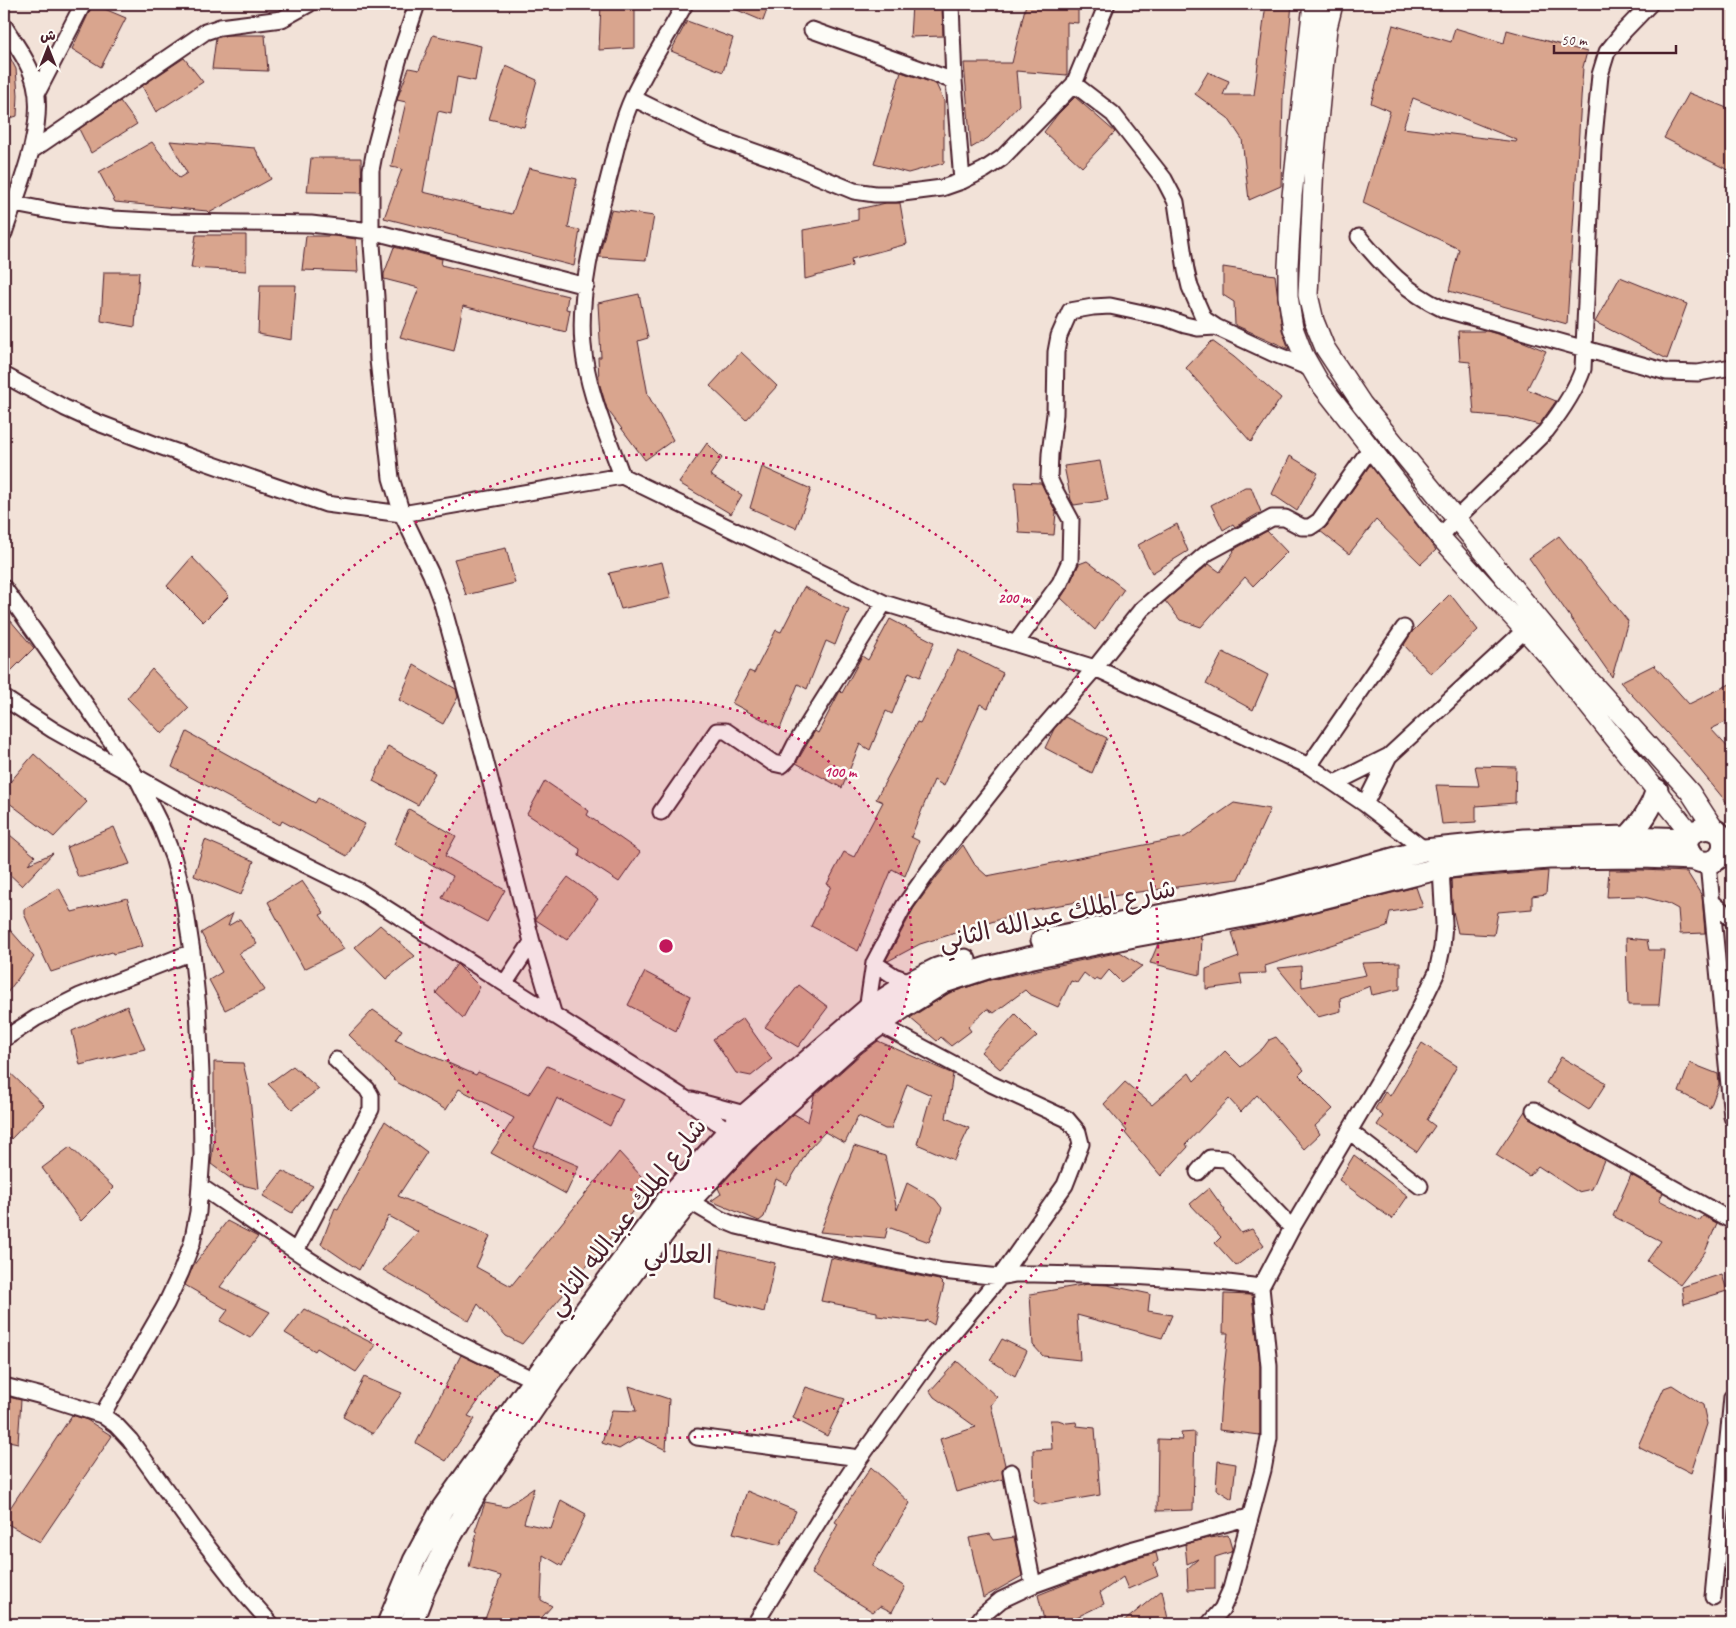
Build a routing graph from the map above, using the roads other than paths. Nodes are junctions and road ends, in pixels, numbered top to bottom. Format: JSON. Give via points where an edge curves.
{"nodes":[{"id":1,"x":83,"y":4,"type":"edge"},
{"id":2,"x":309,"y":4,"type":"edge"},
{"id":3,"x":417,"y":4,"type":"edge"},
{"id":4,"x":685,"y":4,"type":"edge"},
{"id":5,"x":951,"y":4,"type":"edge"},
{"id":6,"x":1107,"y":4,"type":"edge"},
{"id":7,"x":1312,"y":4,"type":"edge"},
{"id":8,"x":1333,"y":4,"type":"edge"},
{"id":9,"x":1650,"y":4,"type":"edge"},
{"id":10,"x":4,"y":26,"type":"edge"},
{"id":11,"x":812,"y":30,"type":"dead end"},
{"id":12,"x":954,"y":81,"type":"junction"},
{"id":13,"x":1074,"y":84,"type":"junction"},
{"id":14,"x":37,"y":93,"type":"junction"},
{"id":15,"x":633,"y":98,"type":"junction"},
{"id":16,"x":31,"y":151,"type":"junction"},
{"id":17,"x":962,"y":181,"type":"junction"},
{"id":18,"x":14,"y":204,"type":"junction"},
{"id":19,"x":371,"y":231,"type":"junction"},
{"id":20,"x":4,"y":233,"type":"edge"},
{"id":21,"x":1360,"y":237,"type":"dead end"},
{"id":22,"x":586,"y":286,"type":"junction"},
{"id":23,"x":1216,"y":327,"type":"junction"},
{"id":24,"x":1583,"y":349,"type":"junction"},
{"id":25,"x":1732,"y":367,"type":"edge"},
{"id":26,"x":1312,"y":369,"type":"junction"},
{"id":27,"x":4,"y":375,"type":"edge"},
{"id":28,"x":1370,"y":449,"type":"junction"},
{"id":29,"x":622,"y":476,"type":"junction"},
{"id":30,"x":402,"y":514,"type":"junction"},
{"id":31,"x":1457,"y":518,"type":"junction"},
{"id":32,"x":1440,"y":537,"type":"junction"},
{"id":33,"x":4,"y":588,"type":"edge"},
{"id":34,"x":884,"y":602,"type":"junction"},
{"id":35,"x":1404,"y":628,"type":"dead end"},
{"id":36,"x":1525,"y":630,"type":"junction"},
{"id":37,"x":1016,"y":643,"type":"junction"},
{"id":38,"x":1095,"y":668,"type":"junction"},
{"id":39,"x":4,"y":698,"type":"edge"},
{"id":40,"x":1389,"y":756,"type":"junction"},
{"id":41,"x":1308,"y":766,"type":"junction"},
{"id":42,"x":137,"y":778,"type":"junction"},
{"id":43,"x":1335,"y":783,"type":"junction"},
{"id":44,"x":1657,"y":790,"type":"junction"},
{"id":45,"x":1365,"y":804,"type":"junction"},
{"id":46,"x":661,"y":812,"type":"dead end"},
{"id":47,"x":1628,"y":837,"type":"junction"},
{"id":48,"x":1711,"y":849,"type":"edge"},
{"id":49,"x":1425,"y":850,"type":"junction"},
{"id":50,"x":1441,"y":868,"type":"junction"},
{"id":51,"x":1712,"y":902,"type":"junction"},
{"id":52,"x":1732,"y":918,"type":"edge"},
{"id":53,"x":532,"y":942,"type":"junction"},
{"id":54,"x":192,"y":952,"type":"junction"},
{"id":55,"x":874,"y":963,"type":"junction"},
{"id":56,"x":911,"y":982,"type":"junction"},
{"id":57,"x":505,"y":983,"type":"junction"},
{"id":58,"x":554,"y":1016,"type":"junction"},
{"id":59,"x":873,"y":1017,"type":"junction"},
{"id":60,"x":4,"y":1038,"type":"edge"},
{"id":61,"x":336,"y":1060,"type":"dead end"},
{"id":62,"x":686,"y":1099,"type":"junction"},
{"id":63,"x":1534,"y":1110,"type":"dead end"},
{"id":64,"x":746,"y":1114,"type":"junction"},
{"id":65,"x":1732,"y":1116,"type":"edge"},
{"id":66,"x":765,"y":1123,"type":"junction"},
{"id":67,"x":1349,"y":1130,"type":"junction"},
{"id":68,"x":736,"y":1137,"type":"junction"},
{"id":69,"x":1198,"y":1172,"type":"dead end"},
{"id":70,"x":200,"y":1186,"type":"junction"},
{"id":71,"x":1420,"y":1186,"type":"dead end"},
{"id":72,"x":689,"y":1201,"type":"junction"},
{"id":73,"x":1732,"y":1221,"type":"edge"},
{"id":74,"x":1292,"y":1228,"type":"junction"},
{"id":75,"x":296,"y":1251,"type":"junction"},
{"id":76,"x":1000,"y":1277,"type":"junction"},
{"id":77,"x":1261,"y":1287,"type":"junction"},
{"id":78,"x":534,"y":1380,"type":"junction"},
{"id":79,"x":4,"y":1386,"type":"edge"},
{"id":80,"x":1732,"y":1397,"type":"edge"},
{"id":81,"x":102,"y":1415,"type":"junction"},
{"id":82,"x":697,"y":1436,"type":"dead end"},
{"id":83,"x":860,"y":1458,"type":"junction"},
{"id":84,"x":1011,"y":1472,"type":"dead end"},
{"id":85,"x":1249,"y":1516,"type":"junction"},
{"id":86,"x":1033,"y":1585,"type":"junction"},
{"id":87,"x":1713,"y":1596,"type":"dead end"},
{"id":88,"x":271,"y":1624,"type":"edge"},
{"id":89,"x":388,"y":1624,"type":"edge"},
{"id":90,"x":410,"y":1624,"type":"edge"},
{"id":91,"x":755,"y":1624,"type":"edge"},
{"id":92,"x":976,"y":1624,"type":"edge"},
{"id":93,"x":1209,"y":1624,"type":"edge"}],
"edges":[{"from":1,"to":14,"type":"street"},
{"from":2,"to":16,"type":"street","via":[[282,19],[205,32]]},
{"from":3,"to":19,"type":"street","via":[[376,144],[371,170]]},
{"from":4,"to":15,"type":"street"},
{"from":5,"to":12,"type":"street"},
{"from":6,"to":13,"type":"street"},
{"from":7,"to":26,"type":"street","via":[[1288,266],[1293,328]]},
{"from":8,"to":31,"type":"street","via":[[1327,28],[1311,205],[1308,295],[1314,321],[1325,348],[1362,404]]},
{"from":9,"to":24,"type":"street","via":[[1607,52],[1600,75]]},
{"from":10,"to":14,"type":"street","via":[[28,65]]},
{"from":11,"to":12,"type":"street"},
{"from":12,"to":17,"type":"street"},
{"from":13,"to":17,"type":"street","via":[[1002,158]]},
{"from":13,"to":23,"type":"street","via":[[1113,114],[1164,179],[1176,202],[1190,287],[1204,319]]},
{"from":14,"to":16,"type":"street","via":[[37,118]]},
{"from":15,"to":17,"type":"street","via":[[710,136],[786,162],[854,191],[875,194],[918,192]]},
{"from":15,"to":22,"type":"street","via":[[604,196]]},
{"from":16,"to":18,"type":"street"},
{"from":18,"to":19,"type":"street","via":[[113,219],[311,224]]},
{"from":18,"to":20,"type":"street"},
{"from":19,"to":22,"type":"street"},
{"from":19,"to":30,"type":"street","via":[[378,360],[391,478]]},
{"from":21,"to":24,"type":"street","via":[[1380,263],[1423,300],[1443,309]]},
{"from":22,"to":29,"type":"street","via":[[583,345],[588,372],[593,398]]},
{"from":23,"to":26,"type":"street"},
{"from":23,"to":37,"type":"street","via":[[1192,327],[1110,306],[1070,311],[1056,352],[1049,478],[1072,520],[1070,561],[1060,583]]},
{"from":24,"to":25,"type":"street","via":[[1667,372],[1698,373]]},
{"from":24,"to":31,"type":"street","via":[[1583,369],[1557,417]]},
{"from":26,"to":28,"type":"street"},
{"from":27,"to":30,"type":"street","via":[[72,411],[159,446],[326,504]]},
{"from":28,"to":32,"type":"street"},
{"from":28,"to":38,"type":"street","via":[[1319,521],[1310,528],[1286,518],[1272,518],[1207,553],[1142,609]]},
{"from":29,"to":30,"type":"street"},
{"from":29,"to":34,"type":"street"},
{"from":30,"to":53,"type":"street","via":[[442,602]]},
{"from":31,"to":32,"type":"street"},
{"from":31,"to":48,"type":"street","via":[[1584,674],[1690,792]]},
{"from":32,"to":36,"type":"street"},
{"from":33,"to":42,"type":"street"},
{"from":34,"to":37,"type":"street"},
{"from":34,"to":46,"type":"street","via":[[782,765],[726,731],[717,731]]},
{"from":35,"to":41,"type":"street"},
{"from":36,"to":40,"type":"street"},
{"from":36,"to":44,"type":"street"},
{"from":37,"to":38,"type":"street"},
{"from":38,"to":41,"type":"street"},
{"from":38,"to":55,"type":"street","via":[[1029,744],[928,872],[904,906]]},
{"from":39,"to":42,"type":"street"},
{"from":40,"to":43,"type":"street"},
{"from":40,"to":45,"type":"street"},
{"from":41,"to":43,"type":"street"},
{"from":42,"to":54,"type":"street","via":[[173,857],[183,893]]},
{"from":42,"to":57,"type":"street","via":[[359,891]]},
{"from":43,"to":45,"type":"street"},
{"from":44,"to":47,"type":"main road","via":[[1652,806]]},
{"from":44,"to":48,"type":"street"},
{"from":45,"to":49,"type":"street"},
{"from":47,"to":48,"type":"main road","name":"شارع الملك عبدالله الثاني"},
{"from":47,"to":49,"type":"main road","name":"شارع الملك عبدالله الثاني","via":[[1524,840]]},
{"from":48,"to":50,"type":"main road","name":"شارع الملك عبدالله الثاني","via":[[1642,857],[1549,858]]},
{"from":48,"to":51,"type":"street"},
{"from":49,"to":56,"type":"main road","name":"شارع الملك عبدالله الثاني","via":[[1265,894],[1015,946],[945,966]]},
{"from":50,"to":59,"type":"main road","name":"شارع الملك عبدالله الثاني","via":[[1266,912],[1077,947],[987,968],[944,982],[905,1006]]},
{"from":50,"to":67,"type":"street","via":[[1444,924],[1437,972],[1409,1030]]},
{"from":51,"to":52,"type":"street"},
{"from":51,"to":65,"type":"street"},
{"from":53,"to":57,"type":"street"},
{"from":53,"to":58,"type":"street"},
{"from":54,"to":60,"type":"street","via":[[80,996]]},
{"from":54,"to":70,"type":"street","via":[[201,1074]]},
{"from":55,"to":56,"type":"street"},
{"from":55,"to":59,"type":"street"},
{"from":56,"to":59,"type":"main road","name":"شارع الملك عبدالله الثاني"},
{"from":57,"to":58,"type":"street"},
{"from":58,"to":62,"type":"street"},
{"from":59,"to":64,"type":"main road","name":"شارع الملك عبدالله الثاني"},
{"from":59,"to":66,"type":"main road","name":"شارع الملك عبدالله الثاني","via":[[854,1043]]},
{"from":59,"to":76,"type":"street","via":[[991,1084],[1067,1119],[1078,1132],[1081,1144],[1065,1185]]},
{"from":61,"to":75,"type":"street","via":[[367,1089],[371,1096],[371,1109]]},
{"from":62,"to":64,"type":"street"},
{"from":62,"to":68,"type":"street"},
{"from":63,"to":73,"type":"street"},
{"from":64,"to":66,"type":"street"},
{"from":64,"to":68,"type":"main road","name":"شارع الملك عبدالله الثاني"},
{"from":66,"to":68,"type":"main road","name":"شارع الملك عبدالله الثاني"},
{"from":67,"to":71,"type":"street"},
{"from":67,"to":74,"type":"street"},
{"from":68,"to":72,"type":"main road","name":"شارع الملك عبدالله الثاني"},
{"from":68,"to":78,"type":"main road","name":"شارع الملك عبدالله الثاني","via":[[672,1194]]},
{"from":69,"to":74,"type":"street","via":[[1210,1158],[1226,1159]]},
{"from":70,"to":75,"type":"street"},
{"from":70,"to":81,"type":"street","via":[[192,1243],[182,1272]]},
{"from":72,"to":76,"type":"street","via":[[720,1219],[745,1228],[942,1271]]},
{"from":72,"to":90,"type":"main road","name":"شارع الملك عبدالله الثاني","via":[[594,1325],[479,1488],[449,1539]]},
{"from":74,"to":77,"type":"street"},
{"from":75,"to":78,"type":"street","via":[[436,1334]]},
{"from":76,"to":77,"type":"street","via":[[1015,1274],[1132,1276]]},
{"from":76,"to":83,"type":"street","via":[[934,1356]]},
{"from":77,"to":85,"type":"street","via":[[1269,1366],[1269,1438]]},
{"from":78,"to":89,"type":"main road","name":"شارع الملك عبدالله الثاني","via":[[442,1509],[414,1561]]},
{"from":79,"to":81,"type":"street"},
{"from":80,"to":87,"type":"street"},
{"from":81,"to":88,"type":"street","via":[[125,1434],[197,1533]]},
{"from":82,"to":83,"type":"street"},
{"from":83,"to":91,"type":"street"},
{"from":84,"to":86,"type":"street"},
{"from":85,"to":86,"type":"street","via":[[1127,1551]]},
{"from":85,"to":93,"type":"street","via":[[1231,1589]]},
{"from":86,"to":92,"type":"street","via":[[1002,1600]]}]}
